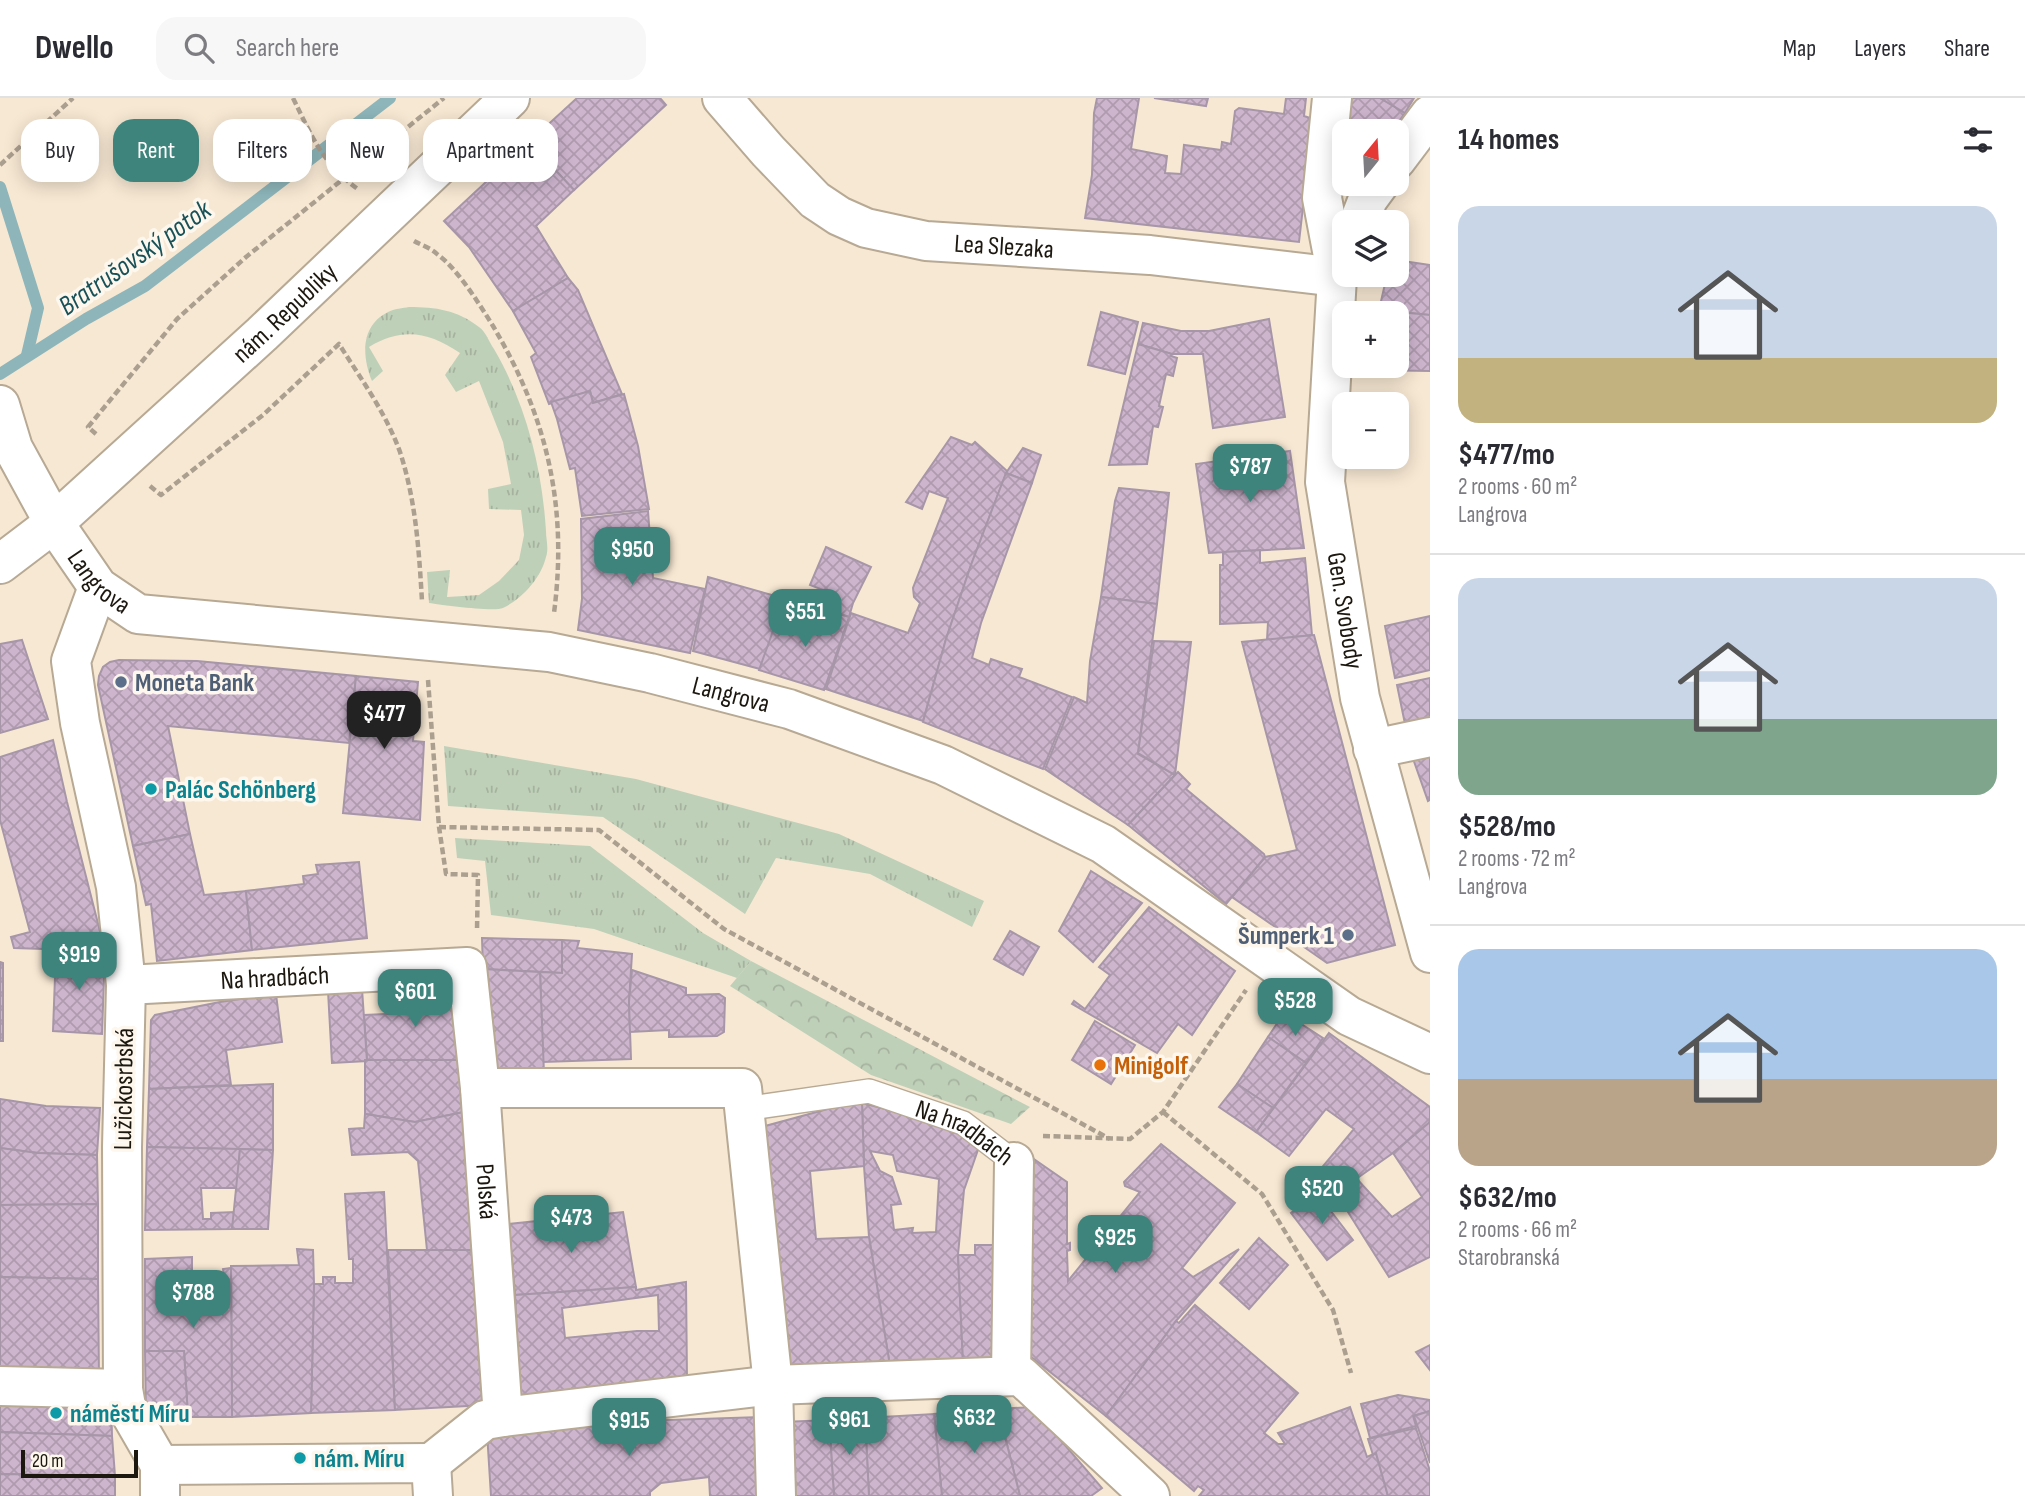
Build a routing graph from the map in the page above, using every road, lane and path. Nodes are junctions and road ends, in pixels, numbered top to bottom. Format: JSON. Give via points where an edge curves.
{"nodes":[{"id":1,"x":73,"y":98,"type":"edge"},
{"id":2,"x":293,"y":98,"type":"edge"},
{"id":3,"x":444,"y":98,"type":"edge"},
{"id":4,"x":510,"y":98,"type":"edge"},
{"id":5,"x":722,"y":98,"type":"edge"},
{"id":6,"x":1332,"y":98,"type":"edge"},
{"id":7,"x":1430,"y":115,"type":"edge"},
{"id":8,"x":326,"y":159,"type":"edge"},
{"id":9,"x":1410,"y":159,"type":"edge"},
{"id":10,"x":0,"y":165,"type":"edge"},
{"id":11,"x":385,"y":215,"type":"junction"},
{"id":12,"x":1332,"y":235,"type":"edge"},
{"id":13,"x":1332,"y":268,"type":"edge"},
{"id":14,"x":1340,"y":287,"type":"edge"},
{"id":15,"x":0,"y":405,"type":"edge"},
{"id":16,"x":122,"y":462,"type":"junction"},
{"id":17,"x":54,"y":523,"type":"junction"},
{"id":18,"x":0,"y":564,"type":"edge"},
{"id":19,"x":98,"y":587,"type":"junction"},
{"id":20,"x":425,"y":640,"type":"junction"},
{"id":21,"x":549,"y":652,"type":"junction"},
{"id":22,"x":1430,"y":737,"type":"edge"},
{"id":23,"x":1373,"y":748,"type":"junction"},
{"id":24,"x":439,"y":827,"type":"junction"},
{"id":25,"x":472,"y":949,"type":"junction"},
{"id":26,"x":1430,"y":953,"type":"edge"},
{"id":27,"x":1267,"y":959,"type":"junction"},
{"id":28,"x":126,"y":985,"type":"junction"},
{"id":29,"x":1430,"y":1054,"type":"edge"},
{"id":30,"x":480,"y":1088,"type":"junction"},
{"id":31,"x":744,"y":1109,"type":"junction"},
{"id":32,"x":1163,"y":1112,"type":"junction"},
{"id":33,"x":1110,"y":1139,"type":"junction"},
{"id":34,"x":1014,"y":1163,"type":"junction"},
{"id":35,"x":1351,"y":1373,"type":"dead end"},
{"id":36,"x":1012,"y":1376,"type":"junction"},
{"id":37,"x":773,"y":1385,"type":"junction"},
{"id":38,"x":0,"y":1386,"type":"edge"},
{"id":39,"x":123,"y":1389,"type":"junction"},
{"id":40,"x":503,"y":1417,"type":"junction"},
{"id":41,"x":432,"y":1479,"type":"edge"},
{"id":42,"x":160,"y":1481,"type":"edge"},
{"id":43,"x":775,"y":1496,"type":"edge"},
{"id":44,"x":1150,"y":1496,"type":"edge"}],
"edges":[{"from":1,"to":10,"type":"path"},
{"from":2,"to":8,"type":"path"},
{"from":3,"to":16,"type":"path","via":[[246,257],[177,319],[88,427]]},
{"from":4,"to":11,"type":"street","name":"nám. Republiky"},
{"from":5,"to":13,"type":"street","name":"Lea Slezaka","via":[[816,200],[866,228],[926,241]]},
{"from":6,"to":12,"type":"street","name":"Gen. Svobody","via":[[1322,198]]},
{"from":7,"to":9,"type":"street"},
{"from":11,"to":16,"type":"street","name":"nám. Republiky"},
{"from":11,"to":21,"type":"path","via":[[410,238],[438,254],[476,298],[530,397],[545,442],[559,538]]},
{"from":14,"to":23,"type":"street","name":"Gen. Svobody","via":[[1325,482],[1360,698]]},
{"from":15,"to":17,"type":"street","via":[[13,448]]},
{"from":16,"to":17,"type":"street","name":"nám. Republiky"},
{"from":16,"to":20,"type":"path","via":[[161,495],[263,415],[339,344],[376,402],[399,451],[415,510]]},
{"from":17,"to":18,"type":"street","name":"Langrova"},
{"from":17,"to":19,"type":"street","name":"Langrova"},
{"from":19,"to":20,"type":"street","name":"Langrova","via":[[138,614]]},
{"from":19,"to":28,"type":"street","name":"Lužickosrbská","via":[[71,661],[116,887]]},
{"from":20,"to":21,"type":"street","name":"Langrova"},
{"from":20,"to":24,"type":"path"},
{"from":21,"to":27,"type":"street","name":"Langrova","via":[[789,709],[943,765],[1103,844]]},
{"from":22,"to":23,"type":"street"},
{"from":23,"to":26,"type":"street","name":"Gen. Svobody"},
{"from":24,"to":25,"type":"path","via":[[446,874],[478,875]]},
{"from":24,"to":33,"type":"path","via":[[599,830],[724,929]]},
{"from":25,"to":28,"type":"street","name":"Na hradbách"},
{"from":25,"to":30,"type":"street","name":"Polská"},
{"from":27,"to":29,"type":"street","name":"Langrova","via":[[1349,1016]]},
{"from":27,"to":32,"type":"path"},
{"from":28,"to":39,"type":"street","name":"Lužickosrbská"},
{"from":30,"to":31,"type":"street","via":[[742,1088]]},
{"from":30,"to":40,"type":"street","name":"Polská"},
{"from":31,"to":34,"type":"lane","name":"Na hradbách","via":[[869,1091],[963,1123]]},
{"from":31,"to":37,"type":"street"},
{"from":32,"to":33,"type":"path","via":[[1130,1139]]},
{"from":32,"to":35,"type":"path","via":[[1262,1194],[1333,1310]]},
{"from":33,"to":34,"type":"path","via":[[1027,1135]]},
{"from":34,"to":36,"type":"street","name":"Na hradbách"},
{"from":36,"to":37,"type":"street"},
{"from":36,"to":44,"type":"street","via":[[1021,1376]]},
{"from":37,"to":40,"type":"street"},
{"from":37,"to":43,"type":"street"},
{"from":38,"to":39,"type":"street"},
{"from":39,"to":42,"type":"street","name":"Lužickosrbská","via":[[126,1406]]},
{"from":40,"to":41,"type":"street","via":[[485,1420]]},
{"from":41,"to":42,"type":"street"}]}
